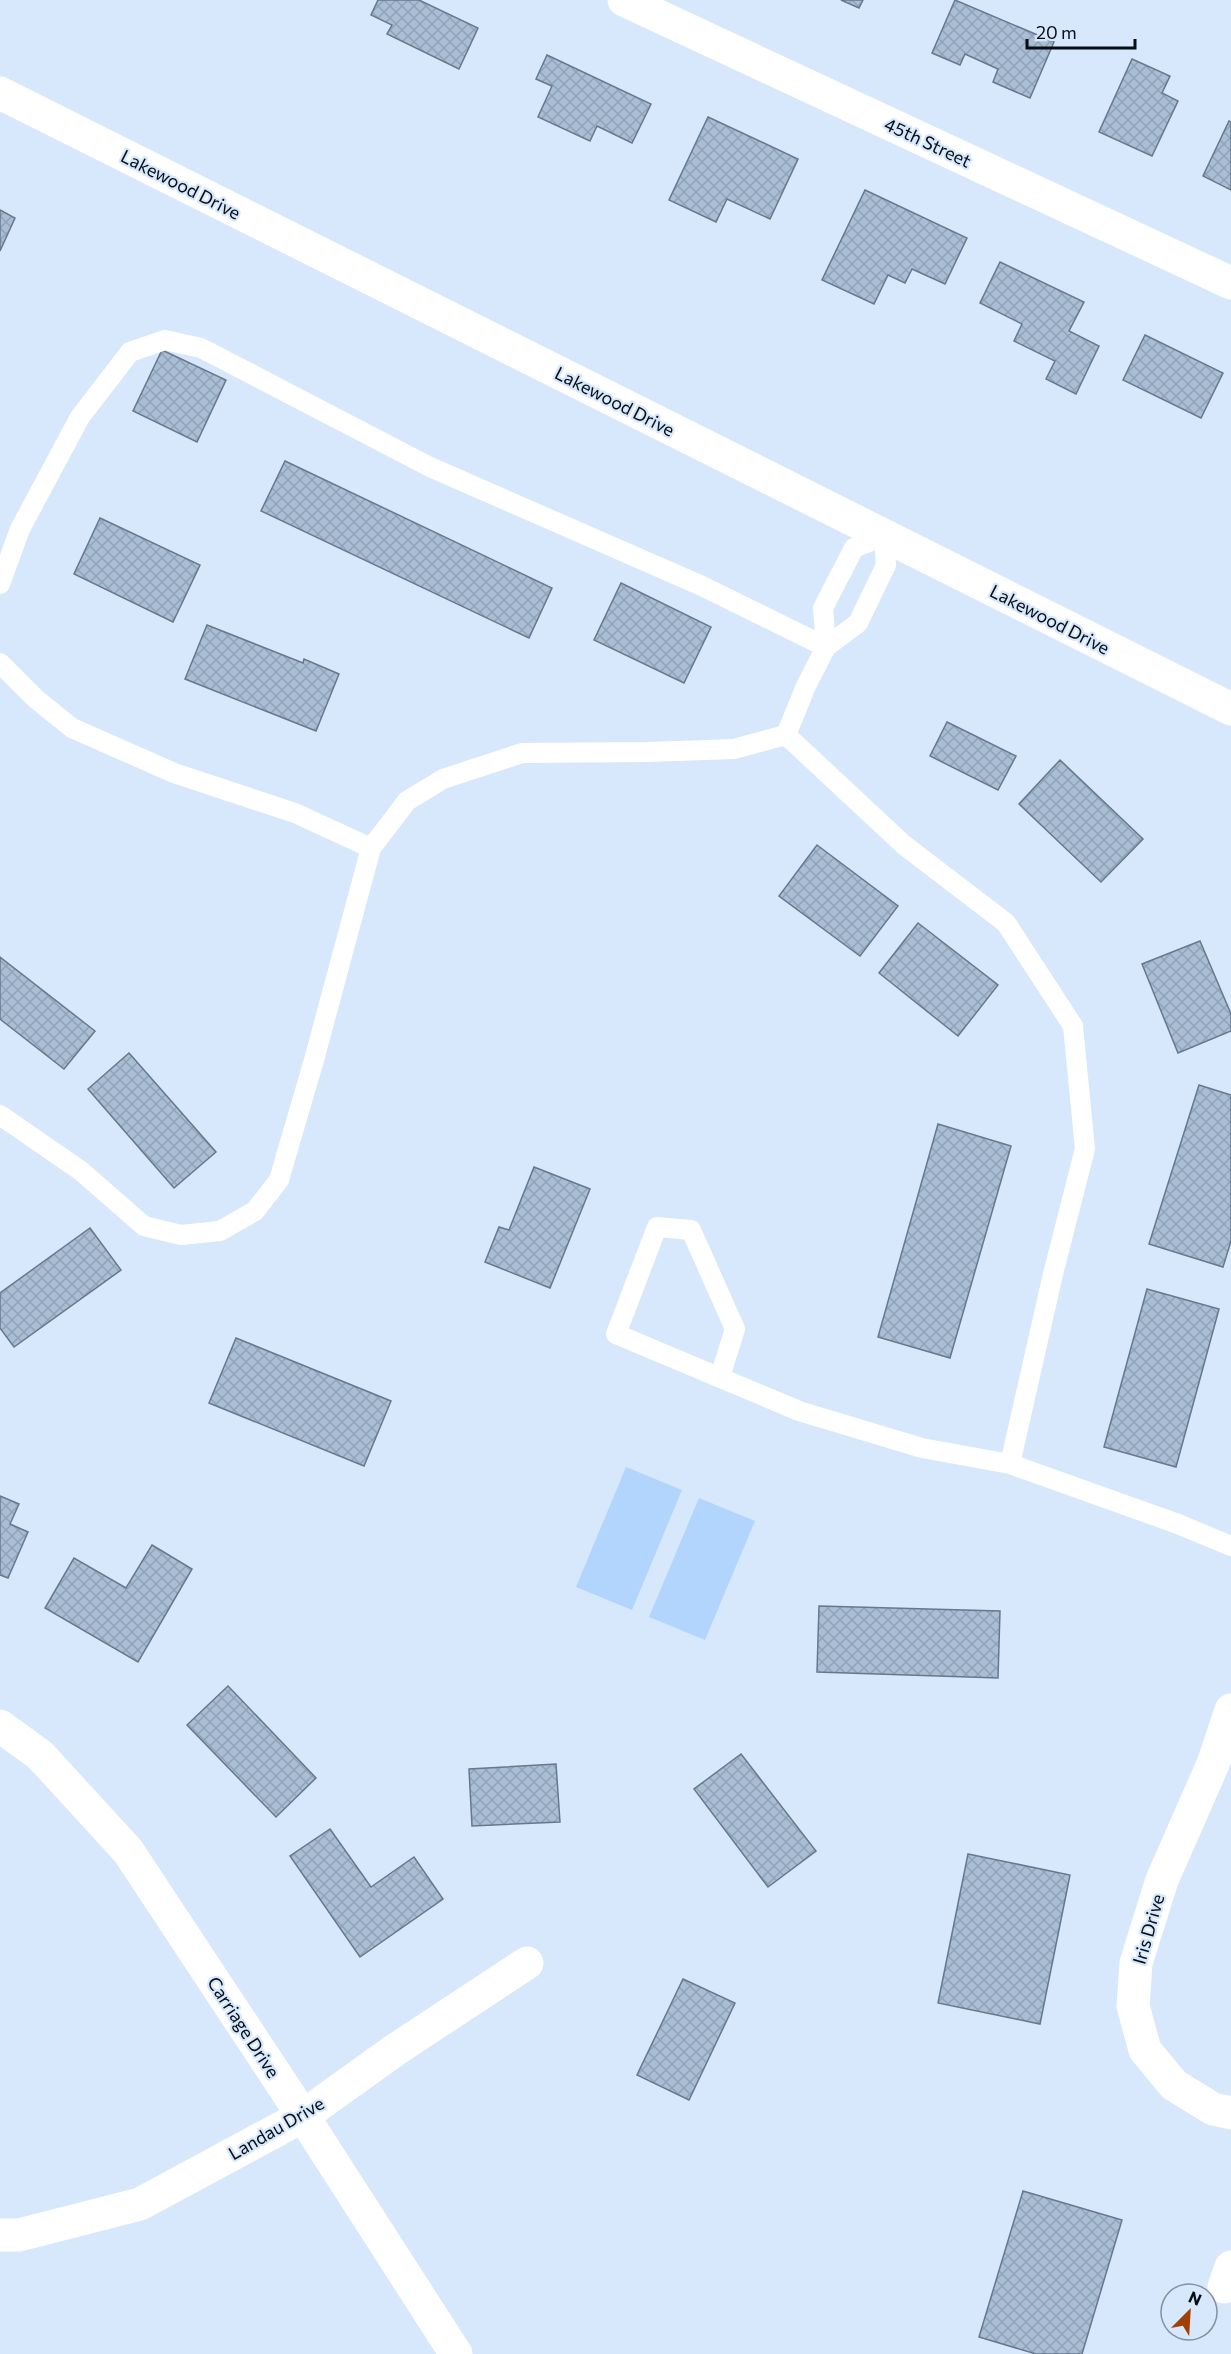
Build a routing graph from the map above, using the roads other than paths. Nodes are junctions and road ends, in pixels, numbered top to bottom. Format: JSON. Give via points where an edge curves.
{"nodes":[{"id":1,"x":624,"y":0,"type":"edge"},
{"id":2,"x":0,"y":93,"type":"edge"},
{"id":3,"x":1231,"y":283,"type":"edge"},
{"id":4,"x":884,"y":536,"type":"junction"},
{"id":5,"x":0,"y":585,"type":"edge"},
{"id":6,"x":826,"y":647,"type":"junction"},
{"id":7,"x":0,"y":663,"type":"edge"},
{"id":8,"x":1231,"y":709,"type":"edge"},
{"id":9,"x":786,"y":735,"type":"junction"},
{"id":10,"x":371,"y":848,"type":"junction"},
{"id":11,"x":0,"y":1114,"type":"edge"},
{"id":12,"x":720,"y":1377,"type":"junction"},
{"id":13,"x":1010,"y":1464,"type":"junction"},
{"id":14,"x":1231,"y":1546,"type":"edge"},
{"id":15,"x":1231,"y":1710,"type":"edge"},
{"id":16,"x":0,"y":1726,"type":"edge"},
{"id":17,"x":527,"y":1963,"type":"dead end"},
{"id":18,"x":1231,"y":2113,"type":"edge"},
{"id":19,"x":303,"y":2116,"type":"junction"},
{"id":20,"x":0,"y":2235,"type":"edge"},
{"id":21,"x":456,"y":2354,"type":"edge"}],
"edges":[{"from":1,"to":3,"type":"street","name":"45th Street"},
{"from":2,"to":4,"type":"street","name":"Lakewood Drive"},
{"from":4,"to":6,"type":"lane","via":[[886,565],[858,623]]},
{"from":4,"to":6,"type":"lane","via":[[854,548],[823,608]]},
{"from":4,"to":8,"type":"street","name":"Lakewood Drive"},
{"from":5,"to":6,"type":"lane","via":[[20,529],[80,417],[130,352],[165,340],[201,348],[430,467],[702,586]]},
{"from":6,"to":9,"type":"lane"},
{"from":7,"to":10,"type":"lane","via":[[72,728],[174,773],[295,813]]},
{"from":9,"to":10,"type":"lane","via":[[734,749],[522,753],[443,779],[407,801]]},
{"from":9,"to":13,"type":"lane","via":[[904,845],[1006,923],[1073,1026],[1085,1149]]},
{"from":10,"to":11,"type":"lane","via":[[279,1180],[255,1211],[220,1231],[181,1236],[144,1226],[81,1171]]},
{"from":12,"to":12,"type":"lane","via":[[616,1334],[657,1227],[691,1230],[735,1329]]},
{"from":12,"to":13,"type":"lane","via":[[799,1411],[911,1444]]},
{"from":13,"to":14,"type":"lane"},
{"from":15,"to":18,"type":"street","name":"Iris Drive","via":[[1213,1764],[1162,1880],[1136,1963],[1133,2006],[1145,2050],[1174,2085],[1213,2109]]},
{"from":16,"to":19,"type":"street","name":"Carriage Drive","via":[[40,1755],[128,1851]]},
{"from":17,"to":19,"type":"street","name":"Landau Drive"},
{"from":19,"to":20,"type":"street","name":"Landau Drive","via":[[140,2204],[19,2235]]},
{"from":19,"to":21,"type":"street","name":"Carriage Drive"}]}
